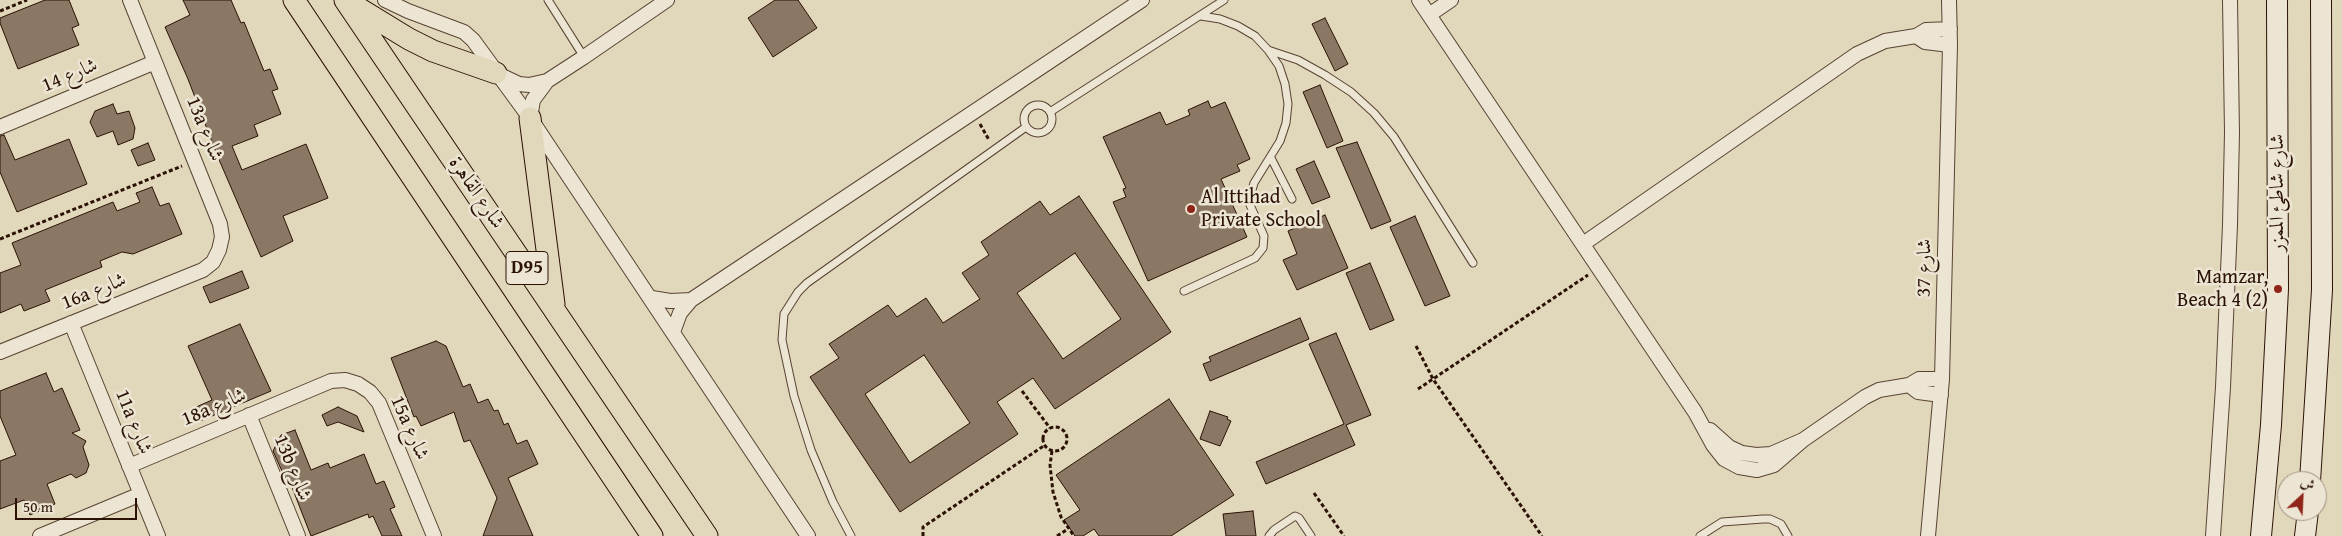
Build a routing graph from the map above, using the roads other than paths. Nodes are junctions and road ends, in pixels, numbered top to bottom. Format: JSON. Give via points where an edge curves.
{"nodes":[{"id":1,"x":130,"y":0,"type":"edge"},
{"id":2,"x":294,"y":0,"type":"edge"},
{"id":3,"x":346,"y":0,"type":"edge"},
{"id":4,"x":385,"y":0,"type":"edge"},
{"id":5,"x":548,"y":0,"type":"edge"},
{"id":6,"x":1142,"y":0,"type":"edge"},
{"id":7,"x":1224,"y":0,"type":"edge"},
{"id":8,"x":1419,"y":0,"type":"edge"},
{"id":9,"x":1450,"y":0,"type":"edge"},
{"id":10,"x":1949,"y":0,"type":"edge"},
{"id":11,"x":2230,"y":0,"type":"edge"},
{"id":12,"x":2277,"y":0,"type":"edge"},
{"id":13,"x":2321,"y":0,"type":"edge"},
{"id":14,"x":659,"y":2,"type":"edge"},
{"id":15,"x":1429,"y":15,"type":"junction"},
{"id":16,"x":1201,"y":16,"type":"junction"},
{"id":17,"x":1950,"y":29,"type":"junction"},
{"id":18,"x":1916,"y":36,"type":"junction"},
{"id":19,"x":1950,"y":45,"type":"junction"},
{"id":20,"x":1268,"y":50,"type":"junction"},
{"id":21,"x":584,"y":58,"type":"junction"},
{"id":22,"x":155,"y":62,"type":"junction"},
{"id":23,"x":496,"y":73,"type":"junction"},
{"id":24,"x":547,"y":81,"type":"junction"},
{"id":25,"x":1050,"y":112,"type":"junction"},
{"id":26,"x":530,"y":118,"type":"junction"},
{"id":27,"x":0,"y":126,"type":"edge"},
{"id":28,"x":1026,"y":126,"type":"junction"},
{"id":29,"x":1271,"y":158,"type":"junction"},
{"id":30,"x":1292,"y":199,"type":"dead end"},
{"id":31,"x":1583,"y":244,"type":"junction"},
{"id":32,"x":1473,"y":263,"type":"dead end"},
{"id":33,"x":203,"y":270,"type":"joint"},
{"id":34,"x":1184,"y":290,"type":"dead end"},
{"id":35,"x":652,"y":298,"type":"junction"},
{"id":36,"x":691,"y":300,"type":"junction"},
{"id":37,"x":555,"y":309,"type":"junction"},
{"id":38,"x":70,"y":323,"type":"junction"},
{"id":39,"x":673,"y":332,"type":"junction"},
{"id":40,"x":0,"y":352,"type":"edge"},
{"id":41,"x":1942,"y":379,"type":"junction"},
{"id":42,"x":1909,"y":385,"type":"junction"},
{"id":43,"x":316,"y":388,"type":"joint"},
{"id":44,"x":1941,"y":395,"type":"junction"},
{"id":45,"x":250,"y":415,"type":"junction"},
{"id":46,"x":129,"y":466,"type":"junction"},
{"id":47,"x":2311,"y":471,"type":"edge"},
{"id":48,"x":141,"y":494,"type":"junction"},
{"id":49,"x":2307,"y":521,"type":"edge"},
{"id":50,"x":40,"y":536,"type":"edge"},
{"id":51,"x":158,"y":536,"type":"edge"},
{"id":52,"x":298,"y":536,"type":"edge"},
{"id":53,"x":434,"y":536,"type":"edge"},
{"id":54,"x":652,"y":536,"type":"edge"},
{"id":55,"x":707,"y":536,"type":"edge"},
{"id":56,"x":808,"y":536,"type":"edge"},
{"id":57,"x":851,"y":536,"type":"edge"},
{"id":58,"x":1269,"y":536,"type":"edge"},
{"id":59,"x":1311,"y":536,"type":"edge"},
{"id":60,"x":1700,"y":536,"type":"edge"},
{"id":61,"x":1788,"y":536,"type":"edge"},
{"id":62,"x":1928,"y":536,"type":"edge"},
{"id":63,"x":2212,"y":536,"type":"edge"},
{"id":64,"x":2261,"y":536,"type":"edge"},
{"id":65,"x":2305,"y":536,"type":"edge"}],
"edges":[{"from":1,"to":22,"type":"street","name":"13a شارع"},
{"from":2,"to":54,"type":"main road","number":"D95"},
{"from":3,"to":23,"type":"main road","via":[[409,39]]},
{"from":3,"to":37,"type":"main road","name":"شارع القاهرة","number":"D95"},
{"from":4,"to":23,"type":"street","via":[[470,36]]},
{"from":5,"to":21,"type":"lane"},
{"from":6,"to":36,"type":"street"},
{"from":7,"to":16,"type":"lane"},
{"from":8,"to":15,"type":"street"},
{"from":9,"to":15,"type":"street"},
{"from":10,"to":17,"type":"street","name":"شارع 37"},
{"from":11,"to":63,"type":"street","via":[[2230,225]]},
{"from":12,"to":64,"type":"main road","name":"شارع شاطئ الممزر","via":[[2278,289]]},
{"from":13,"to":47,"type":"main road","via":[[2322,280]]},
{"from":14,"to":21,"type":"street"},
{"from":15,"to":31,"type":"street"},
{"from":16,"to":20,"type":"lane","via":[[1238,26],[1255,36]]},
{"from":16,"to":25,"type":"lane"},
{"from":17,"to":18,"type":"street","via":[[1926,30]]},
{"from":17,"to":19,"type":"street","name":"شارع 37"},
{"from":18,"to":19,"type":"street","via":[[1925,42]]},
{"from":18,"to":31,"type":"street","via":[[1885,41],[1857,54]]},
{"from":19,"to":41,"type":"street","name":"شارع 37"},
{"from":20,"to":29,"type":"lane","via":[[1286,84],[1288,104],[1286,123]]},
{"from":20,"to":32,"type":"lane","via":[[1298,60],[1326,75],[1374,113],[1394,137]]},
{"from":21,"to":24,"type":"street"},
{"from":22,"to":27,"type":"street","name":"شارع 14"},
{"from":22,"to":33,"type":"street","name":"13a شارع","via":[[220,224],[220,250]]},
{"from":23,"to":24,"type":"street","via":[[519,84]]},
{"from":23,"to":26,"type":"street"},
{"from":24,"to":26,"type":"street","via":[[533,100]]},
{"from":25,"to":28,"type":"lane","via":[[1041,106],[1031,108],[1024,116]]},
{"from":25,"to":28,"type":"lane","via":[[1051,123],[1045,131],[1035,133]]},
{"from":26,"to":35,"type":"street"},
{"from":26,"to":37,"type":"main road"},
{"from":28,"to":57,"type":"lane","via":[[808,284],[798,292],[784,314],[782,340],[794,396],[811,450]]},
{"from":29,"to":30,"type":"lane"},
{"from":29,"to":34,"type":"lane","via":[[1254,183],[1250,197],[1250,205],[1264,236],[1260,254]]},
{"from":31,"to":42,"type":"street","via":[[1695,412],[1713,445],[1724,459],[1739,468],[1757,470],[1774,465],[1803,440],[1865,397],[1879,390]]},
{"from":33,"to":38,"type":"street","name":"16a شارع"},
{"from":35,"to":36,"type":"street"},
{"from":35,"to":39,"type":"street"},
{"from":36,"to":39,"type":"street","via":[[680,313]]},
{"from":37,"to":55,"type":"main road","name":"شارع القاهرة","number":"D95"},
{"from":38,"to":40,"type":"street","name":"16a شارع"},
{"from":38,"to":46,"type":"street","name":"11a شارع"},
{"from":39,"to":56,"type":"street"},
{"from":41,"to":42,"type":"street","via":[[1919,379]]},
{"from":41,"to":44,"type":"street","name":"شارع 37"},
{"from":42,"to":44,"type":"street","via":[[1918,392]]},
{"from":43,"to":45,"type":"street","name":"18a شارع"},
{"from":43,"to":53,"type":"street","name":"15a شارع","via":[[331,381],[345,380],[370,392],[379,404]]},
{"from":44,"to":62,"type":"street","name":"شارع 37"},
{"from":45,"to":46,"type":"street","name":"18a شارع"},
{"from":45,"to":52,"type":"street","name":"13b شارع"},
{"from":46,"to":48,"type":"street","name":"11a شارع"},
{"from":48,"to":50,"type":"street"},
{"from":48,"to":51,"type":"street","name":"11a شارع"},
{"from":49,"to":65,"type":"main road"},
{"from":58,"to":59,"type":"lane","via":[[1295,516]]},
{"from":60,"to":61,"type":"lane","via":[[1722,522],[1770,519],[1781,524]]}]}
